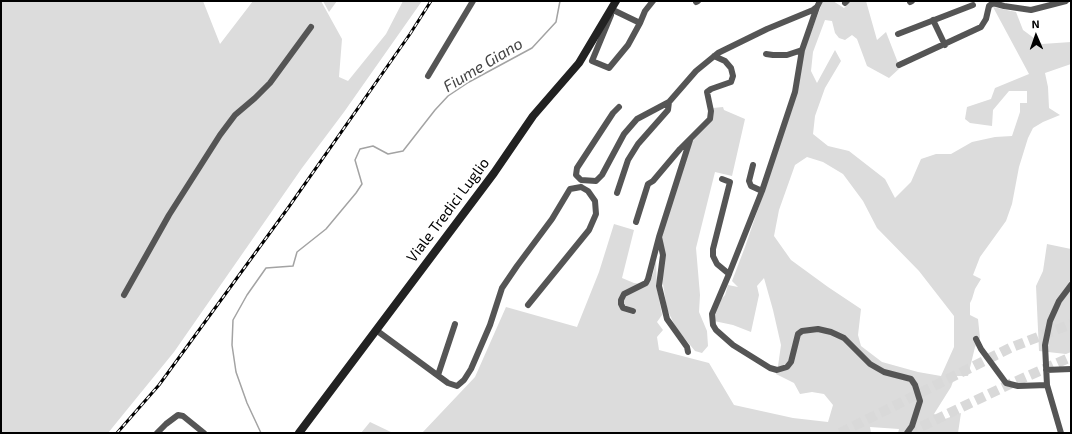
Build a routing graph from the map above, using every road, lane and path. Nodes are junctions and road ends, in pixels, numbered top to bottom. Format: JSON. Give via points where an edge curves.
{"nodes":[{"id":1,"x":473,"y":1,"type":"edge"},
{"id":2,"x":616,"y":1,"type":"edge"},
{"id":3,"x":653,"y":1,"type":"edge"},
{"id":4,"x":820,"y":1,"type":"edge"},
{"id":5,"x":1066,"y":1,"type":"edge"},
{"id":6,"x":992,"y":2,"type":"edge"},
{"id":7,"x":972,"y":5,"type":"dead end"},
{"id":8,"x":817,"y":7,"type":"junction"},
{"id":9,"x":612,"y":9,"type":"junction"},
{"id":10,"x":933,"y":20,"type":"junction"},
{"id":11,"x":640,"y":23,"type":"junction"},
{"id":12,"x":311,"y":27,"type":"dead end"},
{"id":13,"x":898,"y":34,"type":"dead end"},
{"id":14,"x":945,"y":45,"type":"junction"},
{"id":15,"x":802,"y":50,"type":"junction"},
{"id":16,"x":766,"y":54,"type":"dead end"},
{"id":17,"x":714,"y":56,"type":"junction"},
{"id":18,"x":900,"y":65,"type":"dead end"},
{"id":19,"x":428,"y":76,"type":"dead end"},
{"id":20,"x":669,"y":102,"type":"junction"},
{"id":21,"x":619,"y":107,"type":"dead end"},
{"id":22,"x":691,"y":139,"type":"junction"},
{"id":23,"x":753,"y":165,"type":"dead end"},
{"id":24,"x":722,"y":179,"type":"dead end"},
{"id":25,"x":581,"y":184,"type":"junction"},
{"id":26,"x":762,"y":191,"type":"junction"},
{"id":27,"x":617,"y":193,"type":"dead end"},
{"id":28,"x":636,"y":222,"type":"dead end"},
{"id":29,"x":658,"y":237,"type":"junction"},
{"id":30,"x":729,"y":274,"type":"junction"},
{"id":31,"x":1071,"y":285,"type":"edge"},
{"id":32,"x":124,"y":295,"type":"dead end"},
{"id":33,"x":528,"y":305,"type":"dead end"},
{"id":34,"x":633,"y":311,"type":"dead end"},
{"id":35,"x":455,"y":324,"type":"dead end"},
{"id":36,"x":376,"y":330,"type":"junction"},
{"id":37,"x":976,"y":339,"type":"dead end"},
{"id":38,"x":688,"y":352,"type":"dead end"},
{"id":39,"x":1071,"y":369,"type":"edge"},
{"id":40,"x":1046,"y":370,"type":"junction"},
{"id":41,"x":438,"y":375,"type":"junction"},
{"id":42,"x":1047,"y":385,"type":"junction"},
{"id":43,"x":158,"y":433,"type":"edge"},
{"id":44,"x":204,"y":433,"type":"edge"},
{"id":45,"x":299,"y":433,"type":"edge"},
{"id":46,"x":907,"y":433,"type":"edge"},
{"id":47,"x":1061,"y":433,"type":"edge"}],
"edges":[{"from":1,"to":19,"type":"street"},
{"from":2,"to":9,"type":"main road","name":"Viale Tredici Luglio"},
{"from":3,"to":11,"type":"street"},
{"from":4,"to":8,"type":"street"},
{"from":5,"to":6,"type":"street","via":[[1031,10]]},
{"from":6,"to":14,"type":"street","via":[[981,27]]},
{"from":7,"to":10,"type":"street"},
{"from":8,"to":15,"type":"street"},
{"from":8,"to":17,"type":"street","via":[[744,39]]},
{"from":9,"to":11,"type":"street"},
{"from":9,"to":11,"type":"street","name":"Viale Tredici Luglio","via":[[592,61],[609,68],[628,45]]},
{"from":9,"to":36,"type":"main road","name":"Viale Tredici Luglio","via":[[579,63],[533,116],[494,174]]},
{"from":10,"to":13,"type":"street"},
{"from":10,"to":14,"type":"street"},
{"from":12,"to":32,"type":"street","via":[[270,83],[235,115],[220,135]]},
{"from":14,"to":18,"type":"street"},
{"from":15,"to":16,"type":"street","via":[[787,55]]},
{"from":15,"to":26,"type":"street","via":[[795,92]]},
{"from":17,"to":20,"type":"street","via":[[696,71]]},
{"from":17,"to":22,"type":"street","via":[[725,61],[733,76],[731,82],[707,92],[710,119]]},
{"from":20,"to":25,"type":"street","via":[[637,119],[624,134],[596,182]]},
{"from":20,"to":27,"type":"street","via":[[668,110],[638,144],[628,160]]},
{"from":21,"to":25,"type":"street","via":[[577,168],[576,175]]},
{"from":22,"to":28,"type":"street","via":[[648,184]]},
{"from":22,"to":29,"type":"street"},
{"from":23,"to":26,"type":"street","via":[[749,181],[751,186]]},
{"from":24,"to":30,"type":"street","via":[[730,182],[713,256],[717,264]]},
{"from":25,"to":33,"type":"street","via":[[595,200],[596,214],[589,230]]},
{"from":25,"to":41,"type":"street","via":[[570,189],[552,219],[502,288],[472,369],[464,380],[457,386]]},
{"from":26,"to":30,"type":"street"},
{"from":29,"to":34,"type":"street","via":[[646,283],[624,294],[621,300],[623,308]]},
{"from":29,"to":38,"type":"street","via":[[663,255],[659,286],[667,319]]},
{"from":30,"to":46,"type":"street","via":[[712,314],[713,325],[722,336],[748,356],[777,370],[787,367],[791,362],[798,334],[802,331],[818,329],[844,338],[870,364],[884,372],[911,379],[915,385],[920,401]]},
{"from":31,"to":40,"type":"street","via":[[1059,301],[1050,321],[1045,345]]},
{"from":35,"to":41,"type":"street"},
{"from":36,"to":41,"type":"street"},
{"from":36,"to":45,"type":"main road","name":"Viale Tredici Luglio"},
{"from":37,"to":42,"type":"street","via":[[1006,383],[1018,386]]},
{"from":39,"to":40,"type":"street"},
{"from":40,"to":42,"type":"street"},
{"from":42,"to":47,"type":"street"},
{"from":43,"to":44,"type":"street","via":[[178,414]]}]}
